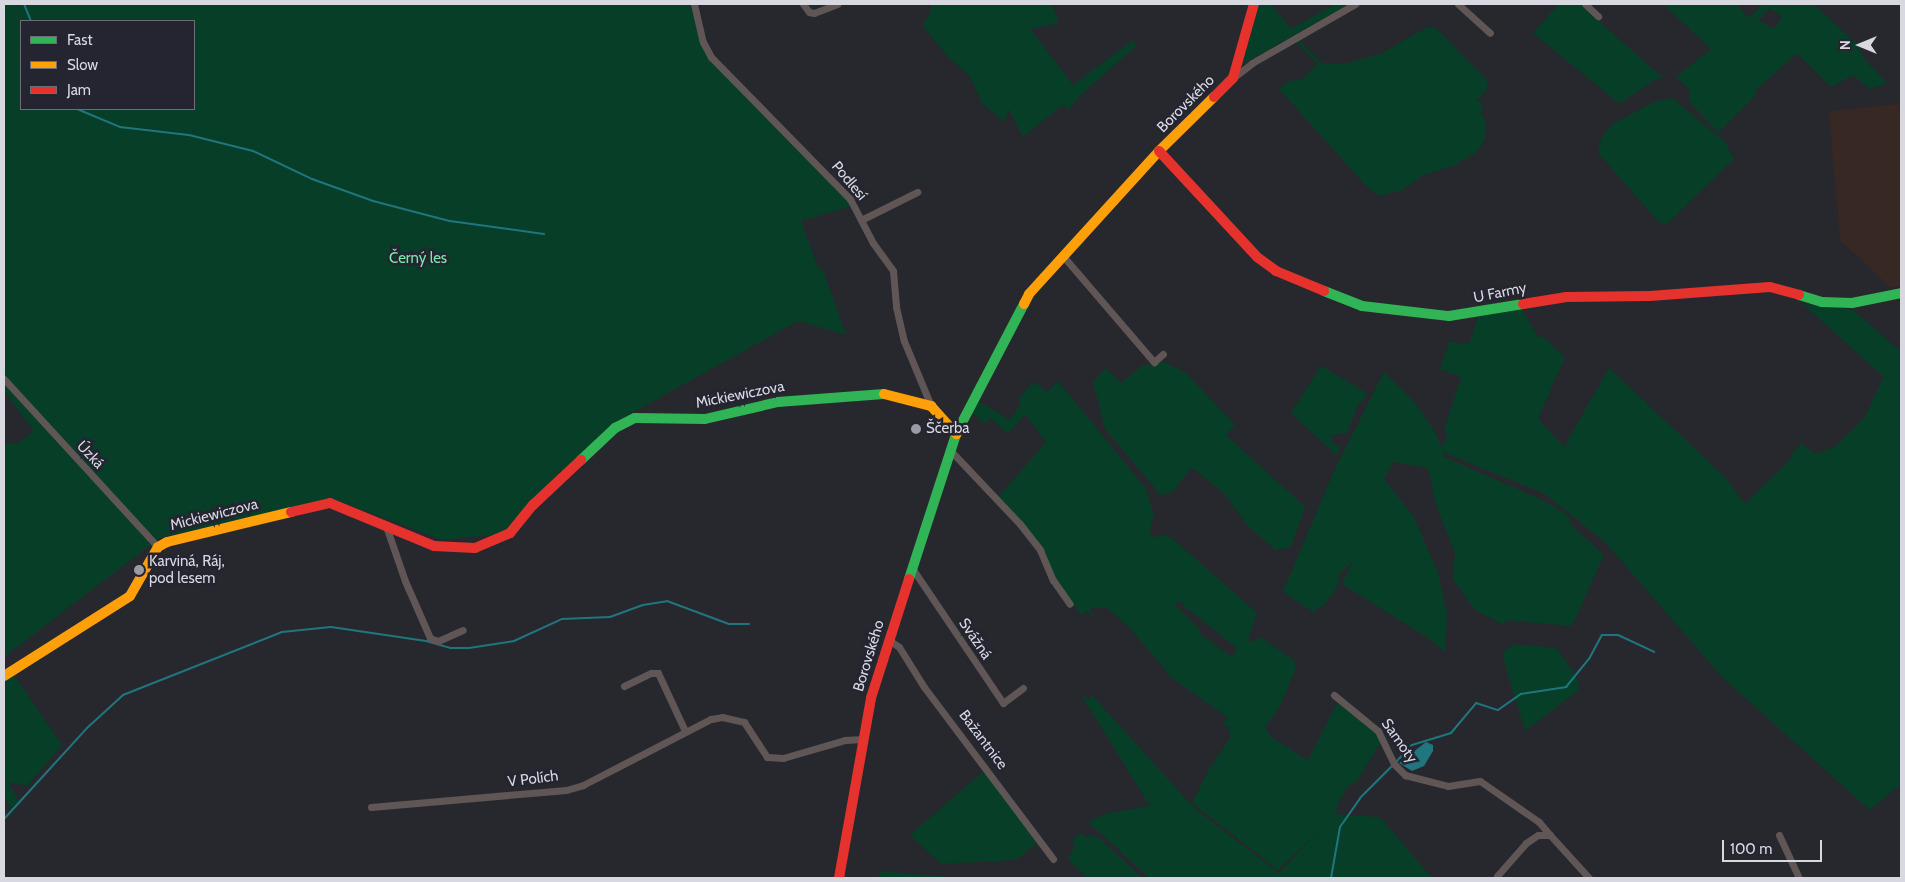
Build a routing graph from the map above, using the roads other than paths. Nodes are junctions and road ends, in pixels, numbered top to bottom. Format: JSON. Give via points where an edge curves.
{"nodes":[{"id":1,"x":694,"y":4,"type":"edge"},
{"id":2,"x":803,"y":4,"type":"edge"},
{"id":3,"x":836,"y":4,"type":"edge"},
{"id":4,"x":1254,"y":4,"type":"edge"},
{"id":5,"x":1355,"y":4,"type":"edge"},
{"id":6,"x":1458,"y":4,"type":"edge"},
{"id":7,"x":1585,"y":4,"type":"edge"},
{"id":8,"x":1598,"y":16,"type":"dead end"},
{"id":9,"x":1490,"y":33,"type":"dead end"},
{"id":10,"x":1243,"y":64,"type":"junction"},
{"id":11,"x":1159,"y":152,"type":"junction"},
{"id":12,"x":917,"y":192,"type":"dead end"},
{"id":13,"x":861,"y":220,"type":"junction"},
{"id":14,"x":1063,"y":256,"type":"junction"},
{"id":15,"x":1901,"y":293,"type":"edge"},
{"id":16,"x":1163,"y":354,"type":"dead end"},
{"id":17,"x":4,"y":378,"type":"edge"},
{"id":18,"x":931,"y":406,"type":"junction"},
{"id":19,"x":956,"y":434,"type":"junction"},
{"id":20,"x":949,"y":449,"type":"junction"},
{"id":21,"x":387,"y":529,"type":"junction"},
{"id":22,"x":158,"y":547,"type":"junction"},
{"id":23,"x":912,"y":568,"type":"junction"},
{"id":24,"x":1070,"y":604,"type":"dead end"},
{"id":25,"x":464,"y":630,"type":"dead end"},
{"id":26,"x":889,"y":640,"type":"junction"},
{"id":27,"x":4,"y":676,"type":"edge"},
{"id":28,"x":624,"y":686,"type":"dead end"},
{"id":29,"x":1023,"y":688,"type":"dead end"},
{"id":30,"x":1334,"y":695,"type":"dead end"},
{"id":31,"x":685,"y":731,"type":"junction"},
{"id":32,"x":862,"y":739,"type":"junction"},
{"id":33,"x":371,"y":807,"type":"dead end"},
{"id":34,"x":1550,"y":835,"type":"junction"},
{"id":35,"x":1780,"y":835,"type":"dead end"},
{"id":36,"x":1053,"y":859,"type":"dead end"},
{"id":37,"x":1497,"y":876,"type":"dead end"},
{"id":38,"x":839,"y":878,"type":"edge"},
{"id":39,"x":1589,"y":878,"type":"edge"},
{"id":40,"x":1799,"y":878,"type":"edge"}],
"edges":[{"from":1,"to":13,"type":"street","name":"Podlesí","via":[[703,42],[711,57],[850,199]]},
{"from":2,"to":3,"type":"street","via":[[814,13]]},
{"from":4,"to":10,"type":"street","via":[[1248,33],[1241,46]]},
{"from":5,"to":10,"type":"street"},
{"from":6,"to":9,"type":"street"},
{"from":7,"to":8,"type":"street"},
{"from":10,"to":11,"type":"street","name":"Borovského"},
{"from":11,"to":14,"type":"street","name":"Borovského"},
{"from":11,"to":15,"type":"street","name":"U Farmy","via":[[1257,257],[1276,271],[1362,306],[1449,316],[1566,296],[1650,296],[1770,286],[1822,302],[1852,303]]},
{"from":12,"to":13,"type":"street"},
{"from":13,"to":18,"type":"street","name":"Podlesí","via":[[881,257],[893,270],[896,306],[904,341]]},
{"from":14,"to":16,"type":"street","via":[[1154,362]]},
{"from":14,"to":19,"type":"street","name":"Borovského","via":[[1030,294]]},
{"from":17,"to":22,"type":"street","name":"Úzká"},
{"from":18,"to":19,"type":"street","name":"Mickiewiczova"},
{"from":18,"to":21,"type":"street","name":"Mickiewiczova","via":[[903,396],[868,392],[778,402],[705,419],[635,418],[615,428],[501,540],[461,549],[434,546]]},
{"from":19,"to":20,"type":"street","name":"Borovského"},
{"from":20,"to":23,"type":"street","name":"Borovského"},
{"from":20,"to":24,"type":"street","via":[[1020,524],[1040,550],[1053,580]]},
{"from":21,"to":22,"type":"street","name":"Mickiewiczova","via":[[330,503],[180,538]]},
{"from":21,"to":25,"type":"street","via":[[404,581],[430,638],[438,640]]},
{"from":22,"to":27,"type":"street","name":"Mickiewiczova","via":[[130,596]]},
{"from":23,"to":26,"type":"street","name":"Borovského"},
{"from":23,"to":29,"type":"street","name":"Svážná","via":[[1003,703]]},
{"from":26,"to":32,"type":"street","name":"Borovského"},
{"from":26,"to":36,"type":"street","name":"Bažantnice","via":[[898,647],[924,687]]},
{"from":28,"to":31,"type":"street","via":[[658,673]]},
{"from":30,"to":34,"type":"street","name":"Samoty","via":[[1378,731],[1394,764],[1406,775],[1448,786],[1480,781],[1539,822]]},
{"from":31,"to":32,"type":"street","name":"V Polích","via":[[711,719],[732,717],[744,722],[767,757],[783,758],[845,740]]},
{"from":31,"to":33,"type":"street","name":"V Polích","via":[[566,790]]},
{"from":32,"to":38,"type":"street","name":"Borovského"},
{"from":34,"to":37,"type":"street","via":[[1538,835],[1526,843]]},
{"from":34,"to":39,"type":"street","name":"Samoty"},
{"from":35,"to":40,"type":"street"}]}
